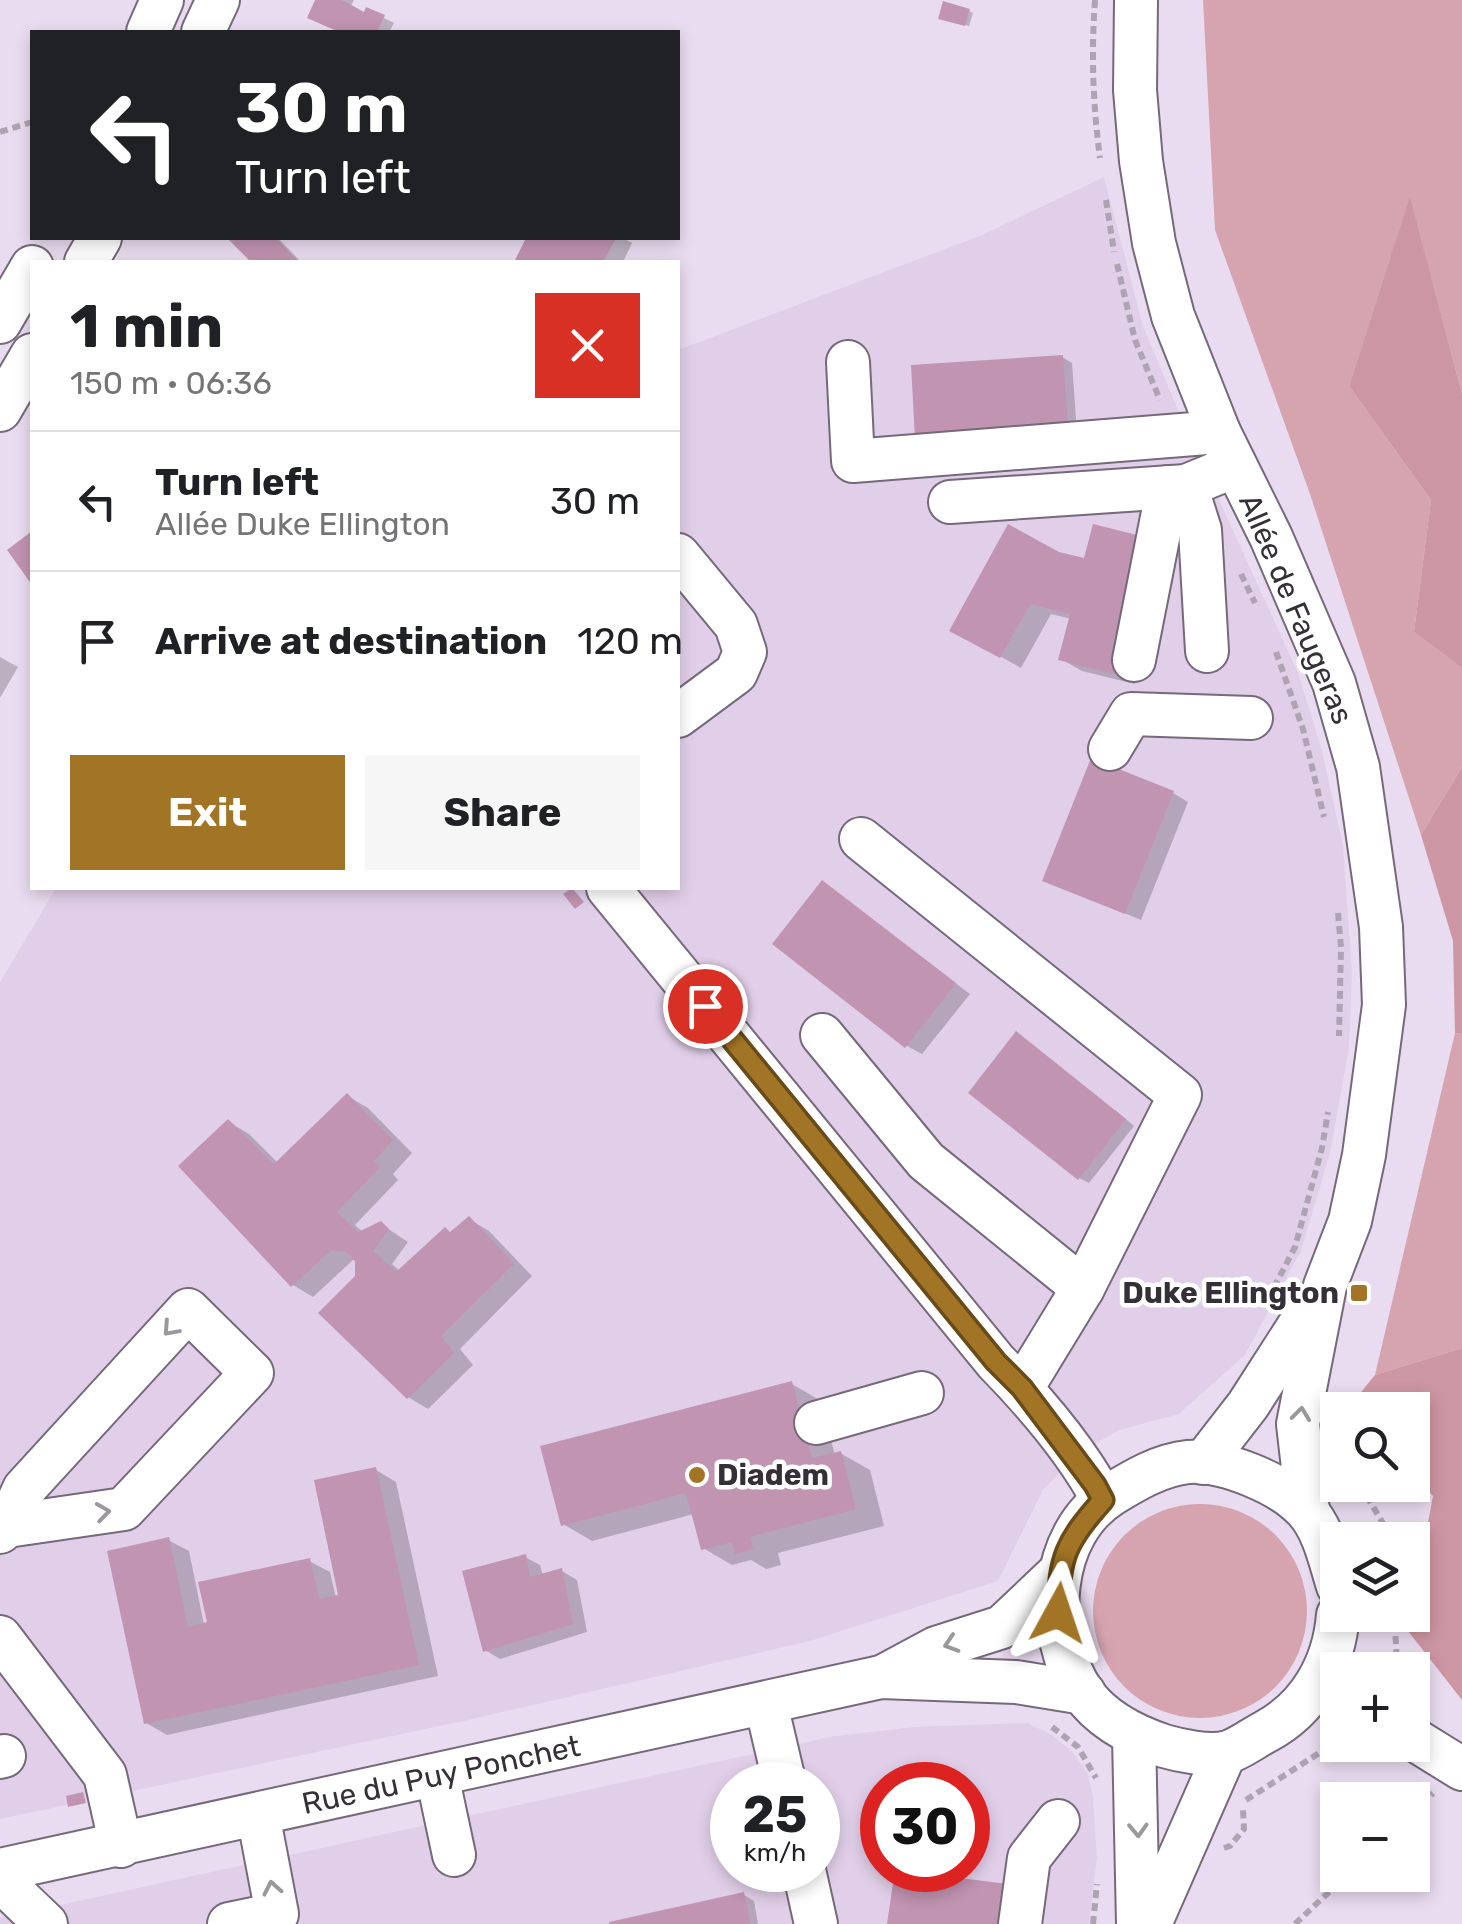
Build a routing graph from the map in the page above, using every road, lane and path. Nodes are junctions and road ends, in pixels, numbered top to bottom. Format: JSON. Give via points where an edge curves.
{"nodes":[{"id":1,"x":162,"y":0,"type":"edge"},
{"id":2,"x":218,"y":0,"type":"edge"},
{"id":3,"x":1095,"y":0,"type":"edge"},
{"id":4,"x":1136,"y":0,"type":"edge"},
{"id":5,"x":149,"y":30,"type":"edge"},
{"id":6,"x":205,"y":30,"type":"edge"},
{"id":7,"x":30,"y":123,"type":"edge"},
{"id":8,"x":0,"y":132,"type":"edge"},
{"id":9,"x":1100,"y":160,"type":"dead end"},
{"id":10,"x":1106,"y":198,"type":"dead end"},
{"id":11,"x":30,"y":272,"type":"edge"},
{"id":12,"x":0,"y":322,"type":"edge"},
{"id":13,"x":30,"y":359,"type":"edge"},
{"id":14,"x":848,"y":362,"type":"dead end"},
{"id":15,"x":0,"y":410,"type":"edge"},
{"id":16,"x":1176,"y":438,"type":"junction"},
{"id":17,"x":1227,"y":449,"type":"junction"},
{"id":18,"x":1177,"y":487,"type":"junction"},
{"id":19,"x":950,"y":502,"type":"dead end"},
{"id":20,"x":680,"y":557,"type":"edge"},
{"id":21,"x":1238,"y":567,"type":"dead end"},
{"id":22,"x":1262,"y":619,"type":"dead end"},
{"id":23,"x":1271,"y":636,"type":"dead end"},
{"id":24,"x":1206,"y":652,"type":"dead end"},
{"id":25,"x":1134,"y":660,"type":"dead end"},
{"id":26,"x":680,"y":715,"type":"edge"},
{"id":27,"x":1251,"y":718,"type":"dead end"},
{"id":28,"x":1110,"y":749,"type":"dead end"},
{"id":29,"x":1328,"y":832,"type":"dead end"},
{"id":30,"x":861,"y":838,"type":"dead end"},
{"id":31,"x":610,"y":890,"type":"edge"},
{"id":32,"x":1337,"y":908,"type":"dead end"},
{"id":33,"x":822,"y":1035,"type":"dead end"},
{"id":34,"x":1339,"y":1050,"type":"dead end"},
{"id":35,"x":1329,"y":1109,"type":"dead end"},
{"id":36,"x":1325,"y":1286,"type":"junction"},
{"id":37,"x":1084,"y":1288,"type":"junction"},
{"id":38,"x":1267,"y":1300,"type":"dead end"},
{"id":39,"x":1022,"y":1388,"type":"junction"},
{"id":40,"x":922,"y":1393,"type":"dead end"},
{"id":41,"x":816,"y":1423,"type":"dead end"},
{"id":42,"x":1204,"y":1463,"type":"junction"},
{"id":43,"x":1103,"y":1500,"type":"junction"},
{"id":44,"x":1308,"y":1511,"type":"junction"},
{"id":45,"x":3,"y":1529,"type":"edge"},
{"id":46,"x":1320,"y":1535,"type":"edge"},
{"id":47,"x":1059,"y":1573,"type":"junction"},
{"id":48,"x":0,"y":1637,"type":"edge"},
{"id":49,"x":881,"y":1677,"type":"junction"},
{"id":50,"x":1084,"y":1694,"type":"junction"},
{"id":51,"x":1320,"y":1696,"type":"edge"},
{"id":52,"x":766,"y":1704,"type":"junction"},
{"id":53,"x":1134,"y":1736,"type":"junction"},
{"id":54,"x":1430,"y":1749,"type":"edge"},
{"id":55,"x":1225,"y":1753,"type":"junction"},
{"id":56,"x":779,"y":1762,"type":"edge"},
{"id":57,"x":1462,"y":1769,"type":"edge"},
{"id":58,"x":437,"y":1775,"type":"junction"},
{"id":59,"x":258,"y":1814,"type":"junction"},
{"id":60,"x":1058,"y":1821,"type":"dead end"},
{"id":61,"x":121,"y":1846,"type":"junction"},
{"id":62,"x":454,"y":1855,"type":"dead end"},
{"id":63,"x":0,"y":1870,"type":"edge"},
{"id":64,"x":0,"y":1880,"type":"edge"},
{"id":65,"x":809,"y":1892,"type":"edge"},
{"id":66,"x":1329,"y":1892,"type":"edge"},
{"id":67,"x":46,"y":1924,"type":"edge"},
{"id":68,"x":229,"y":1924,"type":"edge"},
{"id":69,"x":816,"y":1924,"type":"edge"},
{"id":70,"x":1020,"y":1924,"type":"edge"},
{"id":71,"x":1138,"y":1924,"type":"edge"},
{"id":72,"x":1150,"y":1924,"type":"edge"},
{"id":73,"x":1296,"y":1924,"type":"edge"}],
"edges":[{"from":1,"to":5,"type":"street"},
{"from":2,"to":6,"type":"street"},
{"from":3,"to":9,"type":"path"},
{"from":4,"to":17,"type":"street","name":"Allée de Faugeras","via":[[1135,90],[1154,243],[1173,316]]},
{"from":7,"to":8,"type":"path"},
{"from":10,"to":16,"type":"path","via":[[1135,340]]},
{"from":11,"to":12,"type":"street"},
{"from":13,"to":15,"type":"street"},
{"from":14,"to":16,"type":"street","via":[[853,461]]},
{"from":16,"to":17,"type":"street"},
{"from":17,"to":18,"type":"street"},
{"from":17,"to":36,"type":"street","name":"Allée de Faugeras","via":[[1334,684],[1358,767],[1381,927],[1384,1006],[1376,1081],[1350,1221]]},
{"from":18,"to":19,"type":"street"},
{"from":18,"to":24,"type":"street","via":[[1200,530]]},
{"from":18,"to":25,"type":"street"},
{"from":20,"to":26,"type":"street","via":[[736,625],[745,652],[736,673]]},
{"from":21,"to":22,"type":"path"},
{"from":23,"to":29,"type":"path"},
{"from":27,"to":28,"type":"street","via":[[1131,714]]},
{"from":30,"to":37,"type":"street","via":[[1180,1095]]},
{"from":31,"to":39,"type":"street"},
{"from":32,"to":34,"type":"path"},
{"from":33,"to":37,"type":"street","via":[[926,1161]]},
{"from":35,"to":38,"type":"path","via":[[1295,1247]]},
{"from":36,"to":42,"type":"street","name":"Allée de Faugeras"},
{"from":44,"to":36,"type":"street","name":"Allée de Faugeras","one_way":true,"via":[[1298,1424]]},
{"from":37,"to":39,"type":"street"},
{"from":39,"to":43,"type":"street"},
{"from":40,"to":41,"type":"street"},
{"from":42,"to":43,"type":"street","via":[[1143,1475]]},
{"from":42,"to":44,"type":"street","via":[[1273,1482]]},
{"from":43,"to":47,"type":"street","via":[[1071,1537]]},
{"from":44,"to":46,"type":"street"},
{"from":45,"to":45,"type":"street","one_way":true,"via":[[124,1509],[252,1373],[188,1310],[24,1488]]},
{"from":47,"to":49,"type":"street","one_way":true,"via":[[1002,1627],[936,1648]]},
{"from":47,"to":50,"type":"street","via":[[1065,1653]]},
{"from":48,"to":61,"type":"street","via":[[104,1775]]},
{"from":49,"to":50,"type":"street","via":[[1016,1682]]},
{"from":49,"to":52,"type":"street","name":"Rue du Puy Ponchet"},
{"from":50,"to":53,"type":"street"},
{"from":51,"to":55,"type":"street"},
{"from":52,"to":56,"type":"street"},
{"from":52,"to":58,"type":"street","name":"Rue du Puy Ponchet"},
{"from":53,"to":55,"type":"street","via":[[1178,1750]]},
{"from":53,"to":71,"type":"street","one_way":true},
{"from":54,"to":57,"type":"street"},
{"from":55,"to":72,"type":"street"},
{"from":58,"to":59,"type":"street","name":"Rue du Puy Ponchet"},
{"from":58,"to":62,"type":"street"},
{"from":59,"to":61,"type":"street","name":"Rue du Puy Ponchet"},
{"from":68,"to":59,"type":"street","one_way":true,"via":[[277,1914]]},
{"from":60,"to":70,"type":"street","via":[[1029,1858]]},
{"from":61,"to":63,"type":"street","name":"Rue du Puy Ponchet"},
{"from":64,"to":67,"type":"street"},
{"from":65,"to":69,"type":"street"},
{"from":66,"to":73,"type":"path"}]}
